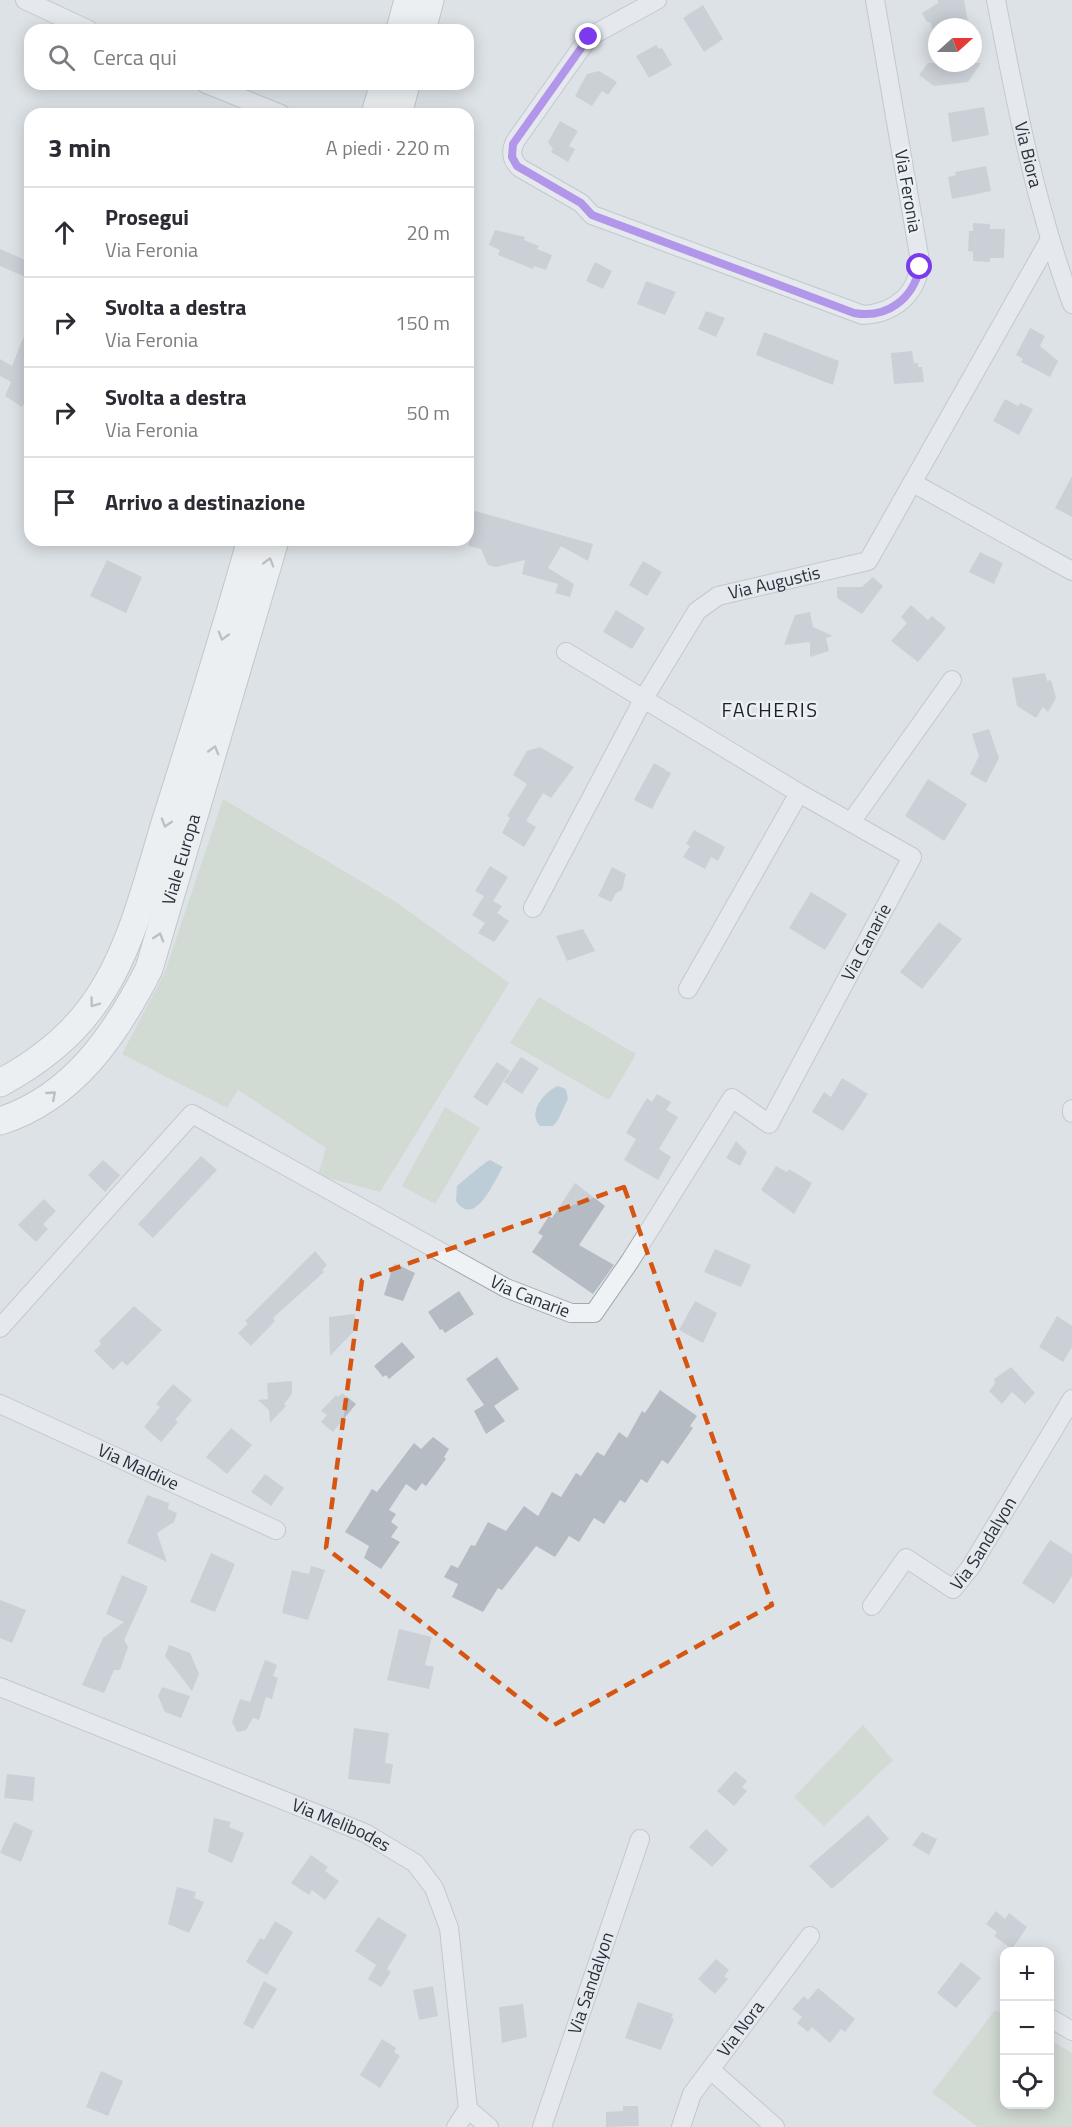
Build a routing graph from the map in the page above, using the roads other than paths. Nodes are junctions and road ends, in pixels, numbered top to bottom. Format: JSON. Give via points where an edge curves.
{"nodes":[{"id":1,"x":25,"y":0,"type":"edge"},
{"id":2,"x":408,"y":0,"type":"edge"},
{"id":3,"x":430,"y":0,"type":"edge"},
{"id":4,"x":657,"y":0,"type":"edge"},
{"id":5,"x":875,"y":0,"type":"edge"},
{"id":6,"x":996,"y":0,"type":"edge"},
{"id":7,"x":76,"y":24,"type":"edge"},
{"id":8,"x":401,"y":24,"type":"edge"},
{"id":9,"x":424,"y":24,"type":"edge"},
{"id":10,"x":221,"y":90,"type":"edge"},
{"id":11,"x":382,"y":90,"type":"edge"},
{"id":12,"x":404,"y":90,"type":"edge"},
{"id":13,"x":266,"y":108,"type":"edge"},
{"id":14,"x":377,"y":108,"type":"edge"},
{"id":15,"x":400,"y":108,"type":"edge"},
{"id":16,"x":1049,"y":241,"type":"junction"},
{"id":17,"x":1072,"y":304,"type":"edge"},
{"id":18,"x":913,"y":483,"type":"junction"},
{"id":19,"x":249,"y":546,"type":"edge"},
{"id":20,"x":273,"y":546,"type":"edge"},
{"id":21,"x":1072,"y":571,"type":"edge"},
{"id":22,"x":566,"y":652,"type":"dead end"},
{"id":23,"x":952,"y":680,"type":"dead end"},
{"id":24,"x":644,"y":698,"type":"junction"},
{"id":25,"x":799,"y":793,"type":"junction"},
{"id":26,"x":851,"y":822,"type":"junction"},
{"id":27,"x":533,"y":908,"type":"dead end"},
{"id":28,"x":688,"y":989,"type":"dead end"},
{"id":29,"x":0,"y":1083,"type":"edge"},
{"id":30,"x":0,"y":1121,"type":"edge"},
{"id":31,"x":0,"y":1328,"type":"edge"},
{"id":32,"x":1072,"y":1399,"type":"edge"},
{"id":33,"x":0,"y":1404,"type":"edge"},
{"id":34,"x":276,"y":1530,"type":"dead end"},
{"id":35,"x":872,"y":1606,"type":"dead end"},
{"id":36,"x":0,"y":1687,"type":"edge"},
{"id":37,"x":640,"y":1839,"type":"dead end"},
{"id":38,"x":810,"y":1936,"type":"dead end"},
{"id":39,"x":1054,"y":2020,"type":"edge"},
{"id":40,"x":1072,"y":2031,"type":"edge"},
{"id":41,"x":711,"y":2070,"type":"junction"},
{"id":42,"x":468,"y":2109,"type":"junction"},
{"id":43,"x":456,"y":2127,"type":"edge"},
{"id":44,"x":489,"y":2127,"type":"edge"},
{"id":45,"x":542,"y":2127,"type":"edge"},
{"id":46,"x":681,"y":2127,"type":"edge"},
{"id":47,"x":775,"y":2127,"type":"edge"}],
"edges":[{"from":1,"to":7,"type":"street"},
{"from":2,"to":8,"type":"main road"},
{"from":3,"to":9,"type":"main road"},
{"from":4,"to":5,"type":"street","name":"Via Feronia","via":[[589,37],[516,140],[512,150],[514,162],[581,203],[592,215],[863,315],[884,312],[905,298],[916,282],[920,261]]},
{"from":6,"to":16,"type":"street","name":"Via Biora"},
{"from":10,"to":13,"type":"street"},
{"from":11,"to":14,"type":"main road"},
{"from":12,"to":15,"type":"main road"},
{"from":16,"to":17,"type":"street","name":"Via Biora"},
{"from":16,"to":18,"type":"street","name":"Via Augustis"},
{"from":18,"to":21,"type":"street"},
{"from":18,"to":24,"type":"street","name":"Via Augustis","via":[[868,561],[718,596],[697,610]]},
{"from":19,"to":29,"type":"main road","name":"Viale Europa","one_way":true,"via":[[190,752],[142,900],[110,980],[93,1006],[45,1057]]},
{"from":30,"to":20,"type":"main road","name":"Viale Europa","one_way":true,"via":[[45,1101],[97,1055],[124,1017],[149,969]]},
{"from":22,"to":24,"type":"street"},
{"from":23,"to":26,"type":"street"},
{"from":24,"to":25,"type":"street"},
{"from":24,"to":27,"type":"street","name":"Via Augustis"},
{"from":25,"to":26,"type":"street"},
{"from":25,"to":28,"type":"street"},
{"from":26,"to":31,"type":"street","name":"Via Canarie","via":[[912,857],[769,1124],[732,1098],[594,1313],[571,1313],[506,1288],[192,1114]]},
{"from":32,"to":35,"type":"street","name":"Via Sandalyon","via":[[970,1568],[953,1589],[906,1558]]},
{"from":33,"to":34,"type":"street","name":"Via Maldive"},
{"from":36,"to":42,"type":"street","name":"Via Melibodes","via":[[365,1833],[415,1863],[434,1887],[449,1928]]},
{"from":37,"to":45,"type":"street","name":"Via Sandalyon"},
{"from":38,"to":41,"type":"street","name":"Via Nora"},
{"from":39,"to":40,"type":"street"},
{"from":41,"to":46,"type":"street","name":"Via Nora","via":[[692,2094]]},
{"from":41,"to":47,"type":"street"},
{"from":42,"to":43,"type":"street"},
{"from":42,"to":44,"type":"street"}]}
